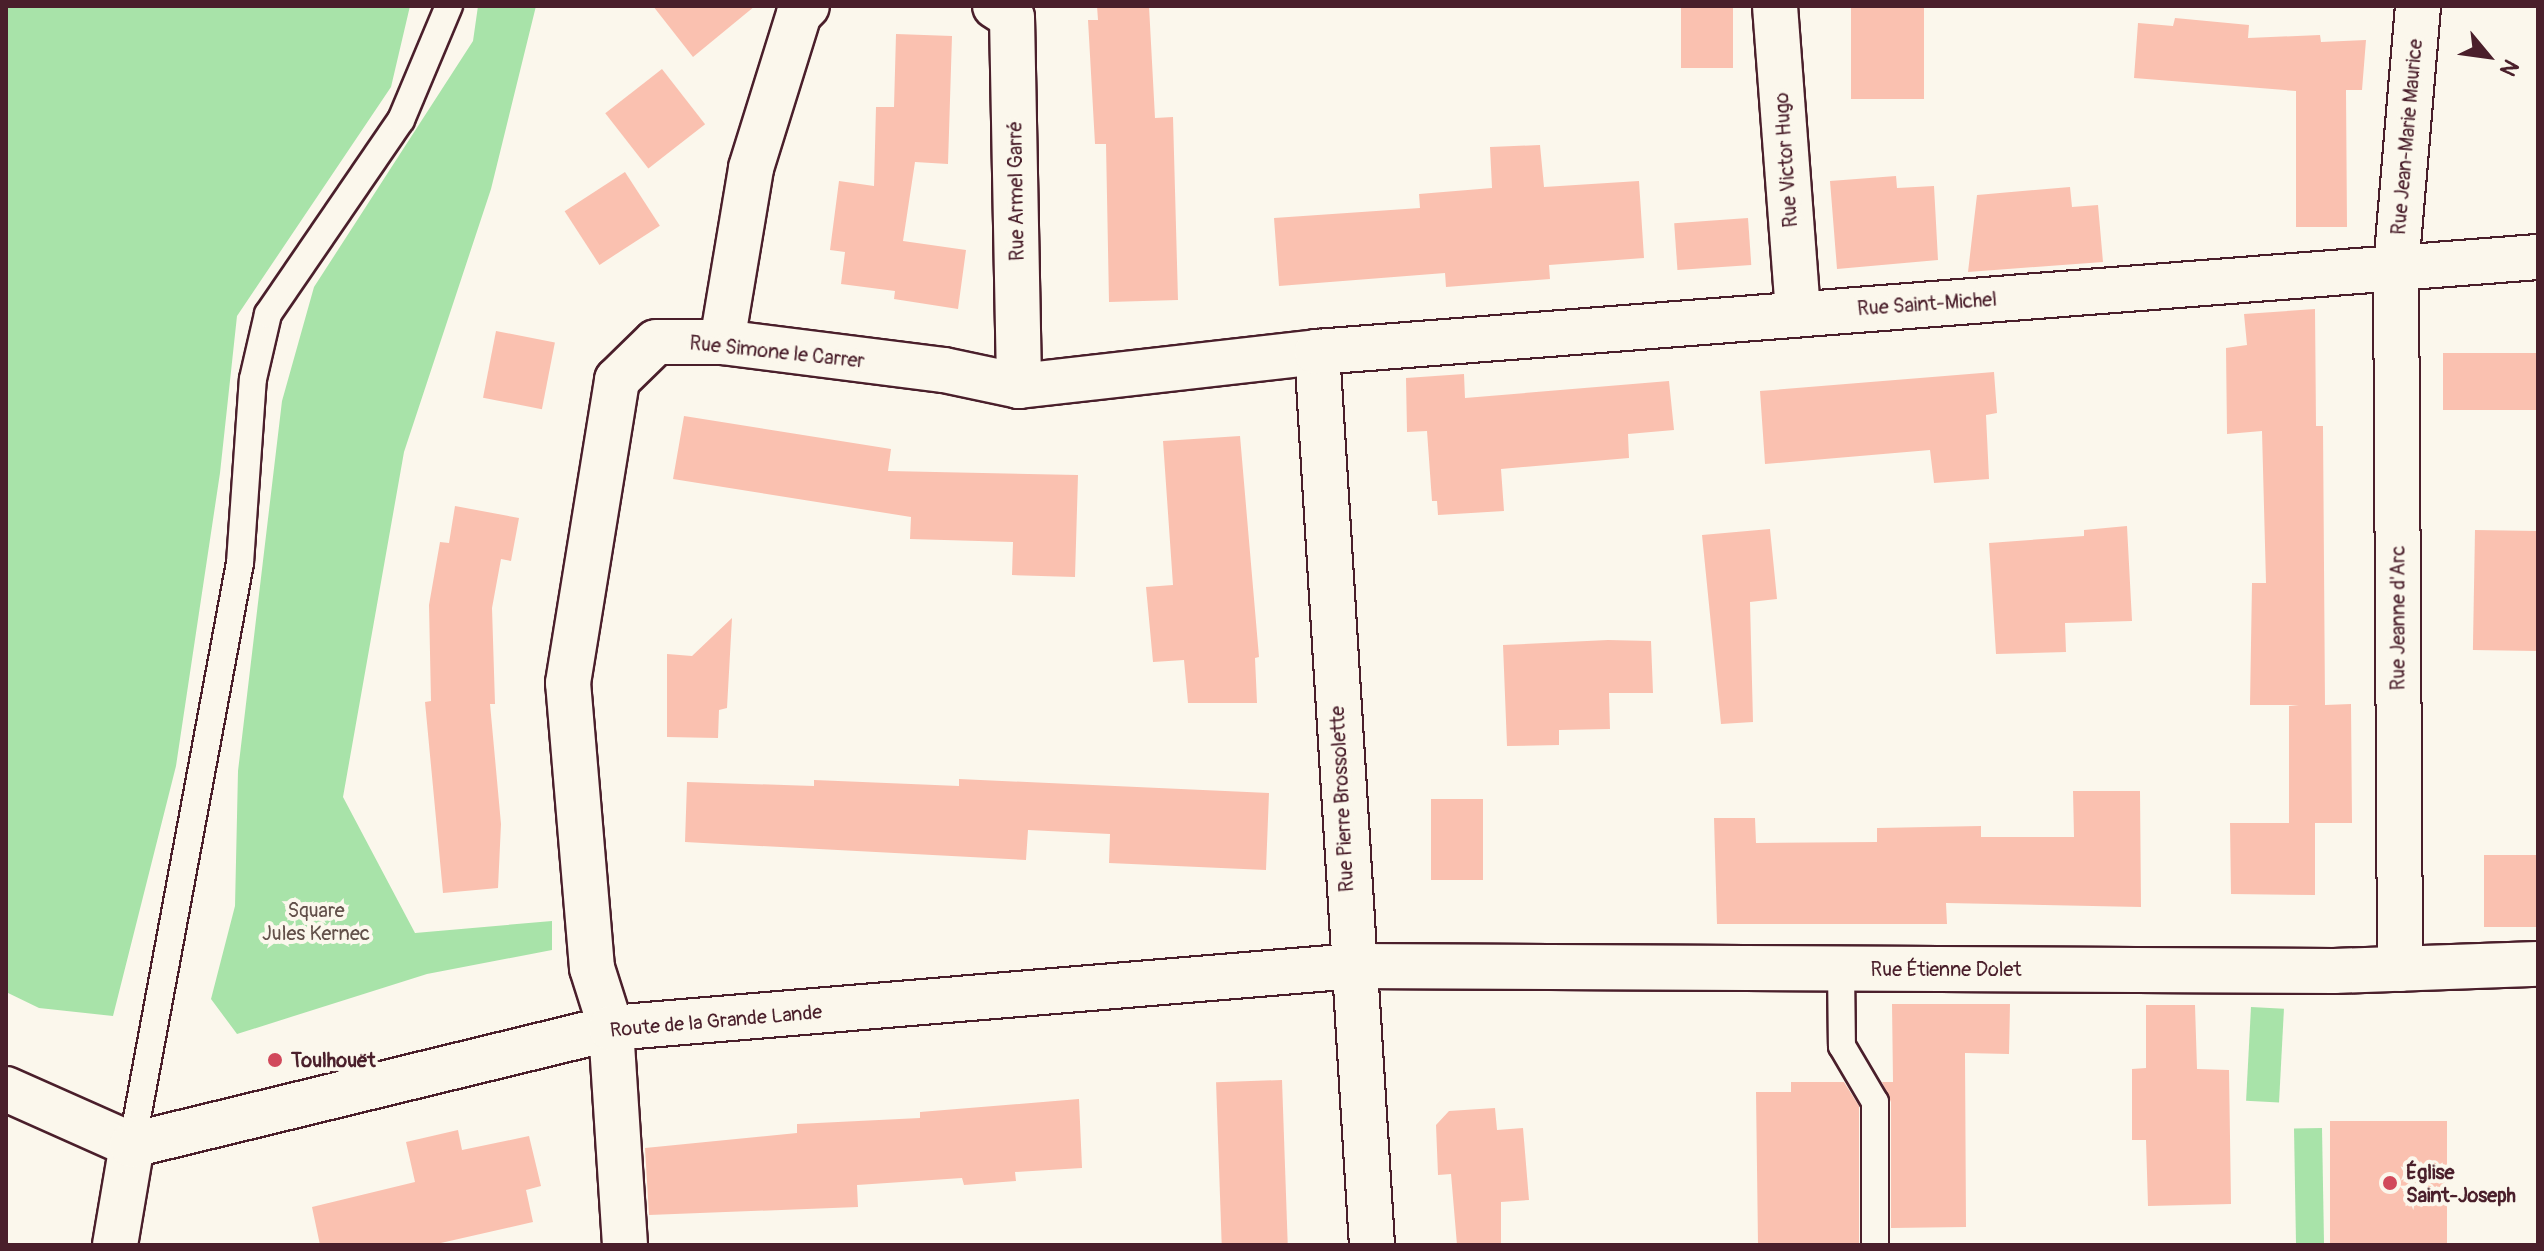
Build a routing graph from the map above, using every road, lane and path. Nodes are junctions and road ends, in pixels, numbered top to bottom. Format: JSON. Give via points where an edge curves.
{"nodes":[{"id":1,"x":449,"y":6,"type":"edge"},
{"id":2,"x":807,"y":6,"type":"edge"},
{"id":3,"x":995,"y":6,"type":"edge"},
{"id":4,"x":1775,"y":6,"type":"edge"},
{"id":5,"x":2418,"y":6,"type":"edge"},
{"id":6,"x":2538,"y":257,"type":"edge"},
{"id":7,"x":2396,"y":268,"type":"junction"},
{"id":8,"x":1798,"y":314,"type":"junction"},
{"id":9,"x":722,"y":342,"type":"junction"},
{"id":10,"x":1317,"y":352,"type":"junction"},
{"id":11,"x":1019,"y":386,"type":"junction"},
{"id":12,"x":2538,"y":964,"type":"edge"},
{"id":13,"x":1354,"y":966,"type":"junction"},
{"id":14,"x":1841,"y":969,"type":"junction"},
{"id":15,"x":2400,"y":969,"type":"junction"},
{"id":16,"x":611,"y":1028,"type":"junction"},
{"id":17,"x":6,"y":1089,"type":"edge"},
{"id":18,"x":132,"y":1145,"type":"junction"},
{"id":19,"x":115,"y":1245,"type":"edge"},
{"id":20,"x":625,"y":1245,"type":"edge"},
{"id":21,"x":1372,"y":1245,"type":"edge"},
{"id":22,"x":1875,"y":1245,"type":"edge"}],
"edges":[{"from":1,"to":18,"type":"lane","via":[[401,120],[268,314],[253,379],[240,563]]},
{"from":2,"to":9,"type":"street","via":[[799,14],[751,168]]},
{"from":3,"to":11,"type":"street","name":"Rue Armel Garré","via":[[1012,17]]},
{"from":4,"to":8,"type":"street","name":"Rue Victor Hugo"},
{"from":5,"to":7,"type":"street","name":"Rue Jean-Marie Maurice"},
{"from":6,"to":7,"type":"street","name":"Rue Saint-Michel"},
{"from":7,"to":8,"type":"street","name":"Rue Saint-Michel"},
{"from":7,"to":15,"type":"street","name":"Rue Jeanne d'Arc"},
{"from":8,"to":10,"type":"street","name":"Rue Saint-Michel"},
{"from":9,"to":11,"type":"street","name":"Rue Simone le Carrer","via":[[944,370]]},
{"from":9,"to":16,"type":"street","name":"Rue Simone le Carrer","via":[[656,342],[617,380],[568,683],[592,968]]},
{"from":10,"to":11,"type":"street","name":"Rue Simone le Carrer"},
{"from":10,"to":13,"type":"street","name":"Rue Pierre Brossolette"},
{"from":12,"to":15,"type":"street","name":"Rue Étienne Dolet"},
{"from":13,"to":14,"type":"street","name":"Rue Étienne Dolet"},
{"from":13,"to":16,"type":"street","name":"Route de la Grande Lande"},
{"from":13,"to":21,"type":"street","name":"Rue Pierre Brossolette"},
{"from":14,"to":15,"type":"street","name":"Rue Étienne Dolet"},
{"from":14,"to":22,"type":"lane","via":[[1842,1046],[1875,1102]]},
{"from":16,"to":18,"type":"street","name":"Route de la Grande Lande"},
{"from":16,"to":20,"type":"street","name":"Rue Simone le Carrer"},
{"from":17,"to":18,"type":"street"},
{"from":18,"to":19,"type":"street"}]}
